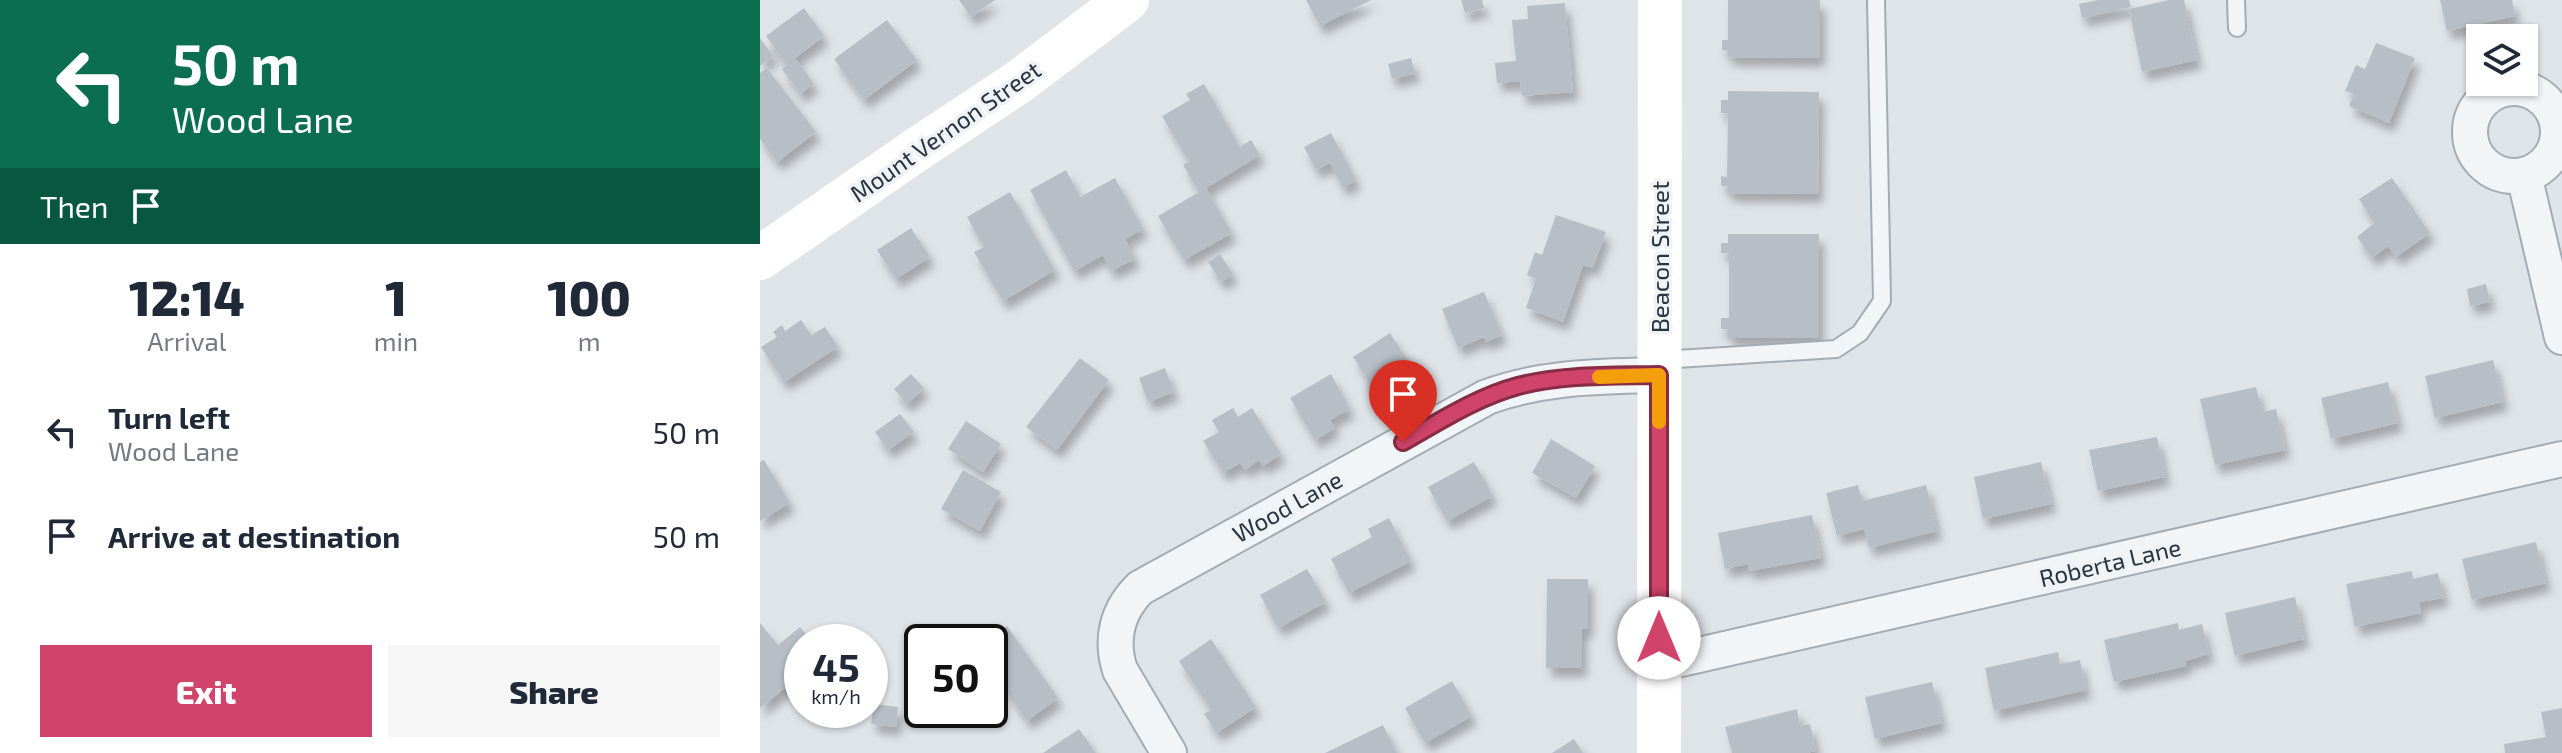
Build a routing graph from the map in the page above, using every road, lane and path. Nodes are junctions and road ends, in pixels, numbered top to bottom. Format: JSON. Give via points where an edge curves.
{"nodes":[{"id":1,"x":1127,"y":0,"type":"edge"},
{"id":2,"x":1660,"y":0,"type":"edge"},
{"id":3,"x":1876,"y":0,"type":"edge"},
{"id":4,"x":2236,"y":0,"type":"edge"},
{"id":5,"x":2237,"y":28,"type":"dead end"},
{"id":6,"x":2524,"y":175,"type":"dead end"},
{"id":7,"x":763,"y":250,"type":"edge"},
{"id":8,"x":2562,"y":337,"type":"edge"},
{"id":9,"x":1659,"y":368,"type":"junction"},
{"id":10,"x":2562,"y":459,"type":"edge"},
{"id":11,"x":1659,"y":664,"type":"junction"},
{"id":12,"x":1169,"y":753,"type":"edge"},
{"id":13,"x":1659,"y":753,"type":"edge"}],
"edges":[{"from":1,"to":7,"type":"main road","name":"Mount Vernon Street","via":[[1020,81]]},
{"from":2,"to":9,"type":"main road","name":"Beacon Street"},
{"from":3,"to":9,"type":"lane","via":[[1882,301],[1860,333],[1836,349]]},
{"from":4,"to":5,"type":"lane"},
{"from":6,"to":8,"type":"street"},
{"from":9,"to":11,"type":"main road","name":"Beacon Street"},
{"from":9,"to":12,"type":"street","name":"Wood Lane","via":[[1550,379],[1487,397],[1140,588],[1119,620],[1116,658]]},
{"from":10,"to":11,"type":"street","name":"Roberta Lane"},
{"from":11,"to":13,"type":"main road","name":"Beacon Street"}]}
